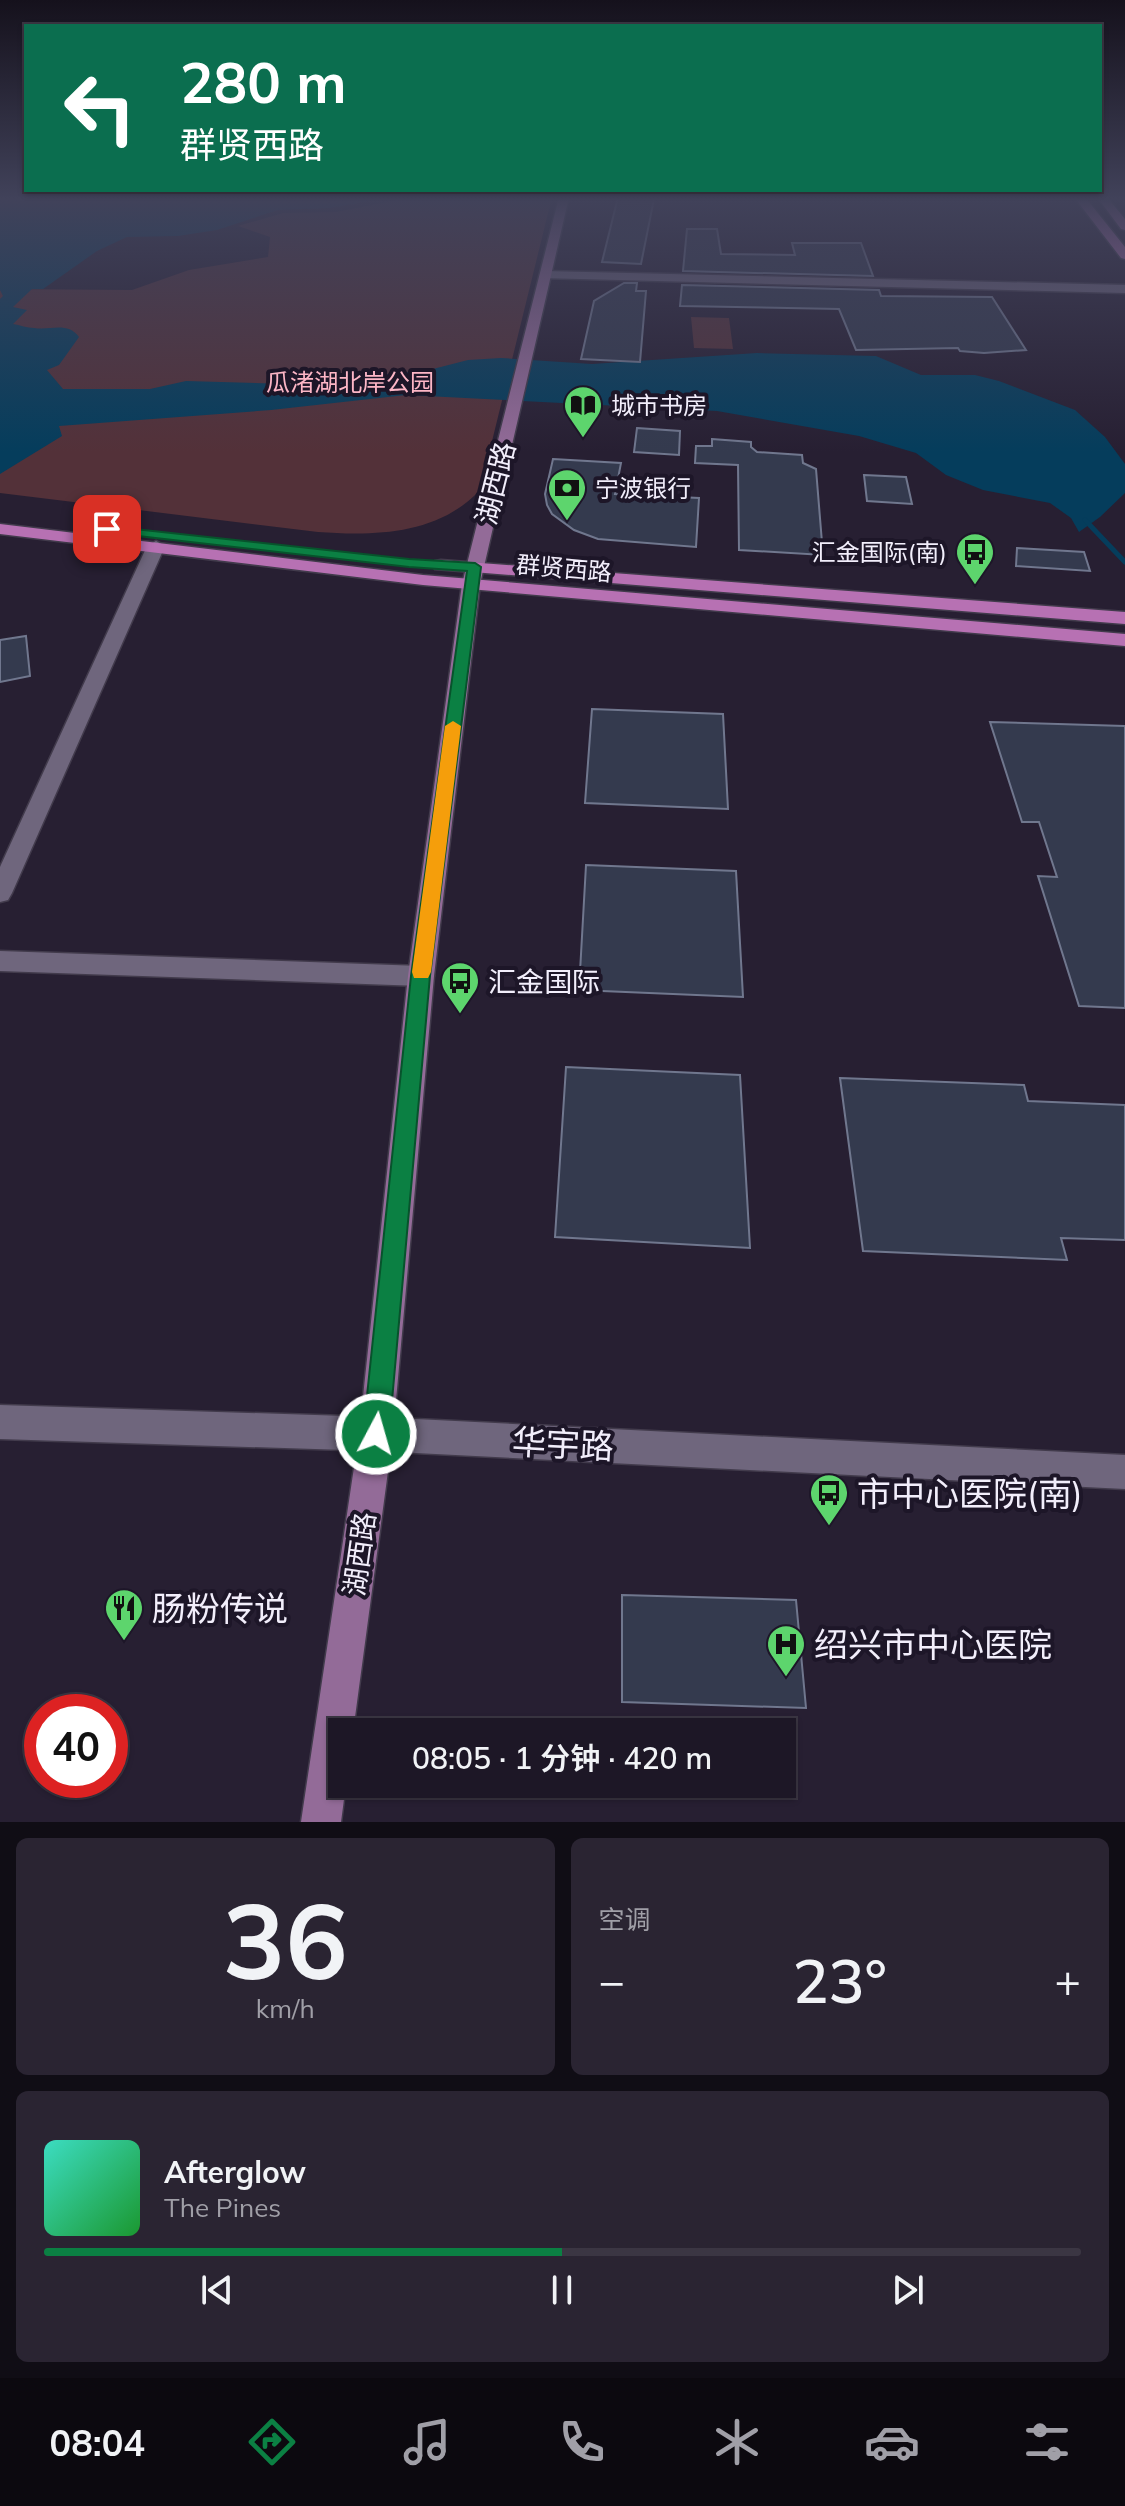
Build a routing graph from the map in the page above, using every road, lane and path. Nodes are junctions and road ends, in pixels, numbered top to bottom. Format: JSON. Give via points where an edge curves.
{"nodes":[{"id":1,"x":543,"y":282,"type":"edge"},
{"id":2,"x":836,"y":282,"type":"edge"},
{"id":3,"x":1125,"y":289,"type":"edge"},
{"id":4,"x":0,"y":517,"type":"edge"},
{"id":5,"x":0,"y":529,"type":"edge"},
{"id":6,"x":156,"y":546,"type":"junction"},
{"id":7,"x":473,"y":576,"type":"junction"},
{"id":8,"x":1125,"y":618,"type":"edge"},
{"id":9,"x":1125,"y":640,"type":"edge"},
{"id":10,"x":0,"y":893,"type":"edge"},
{"id":11,"x":0,"y":961,"type":"edge"},
{"id":12,"x":421,"y":976,"type":"junction"},
{"id":13,"x":0,"y":1422,"type":"edge"},
{"id":14,"x":376,"y":1434,"type":"junction"},
{"id":15,"x":1125,"y":1472,"type":"edge"},
{"id":16,"x":321,"y":1822,"type":"edge"}],
"edges":[{"from":1,"to":7,"type":"street","name":"湖西路"},
{"from":2,"to":3,"type":"street"},
{"from":4,"to":7,"type":"main road","name":"群贤西路","via":[[394,562]]},
{"from":5,"to":6,"type":"main road","name":"群贤西路"},
{"from":6,"to":7,"type":"main road","name":"群贤西路"},
{"from":6,"to":10,"type":"street"},
{"from":7,"to":8,"type":"main road","name":"群贤西路"},
{"from":7,"to":9,"type":"main road","name":"群贤西路"},
{"from":7,"to":12,"type":"street","name":"湖西路"},
{"from":11,"to":12,"type":"street"},
{"from":12,"to":14,"type":"street","name":"湖西路"},
{"from":13,"to":14,"type":"street","name":"华宇路"},
{"from":14,"to":15,"type":"street","name":"华宇路"},
{"from":14,"to":16,"type":"street","name":"湖西路"}]}
